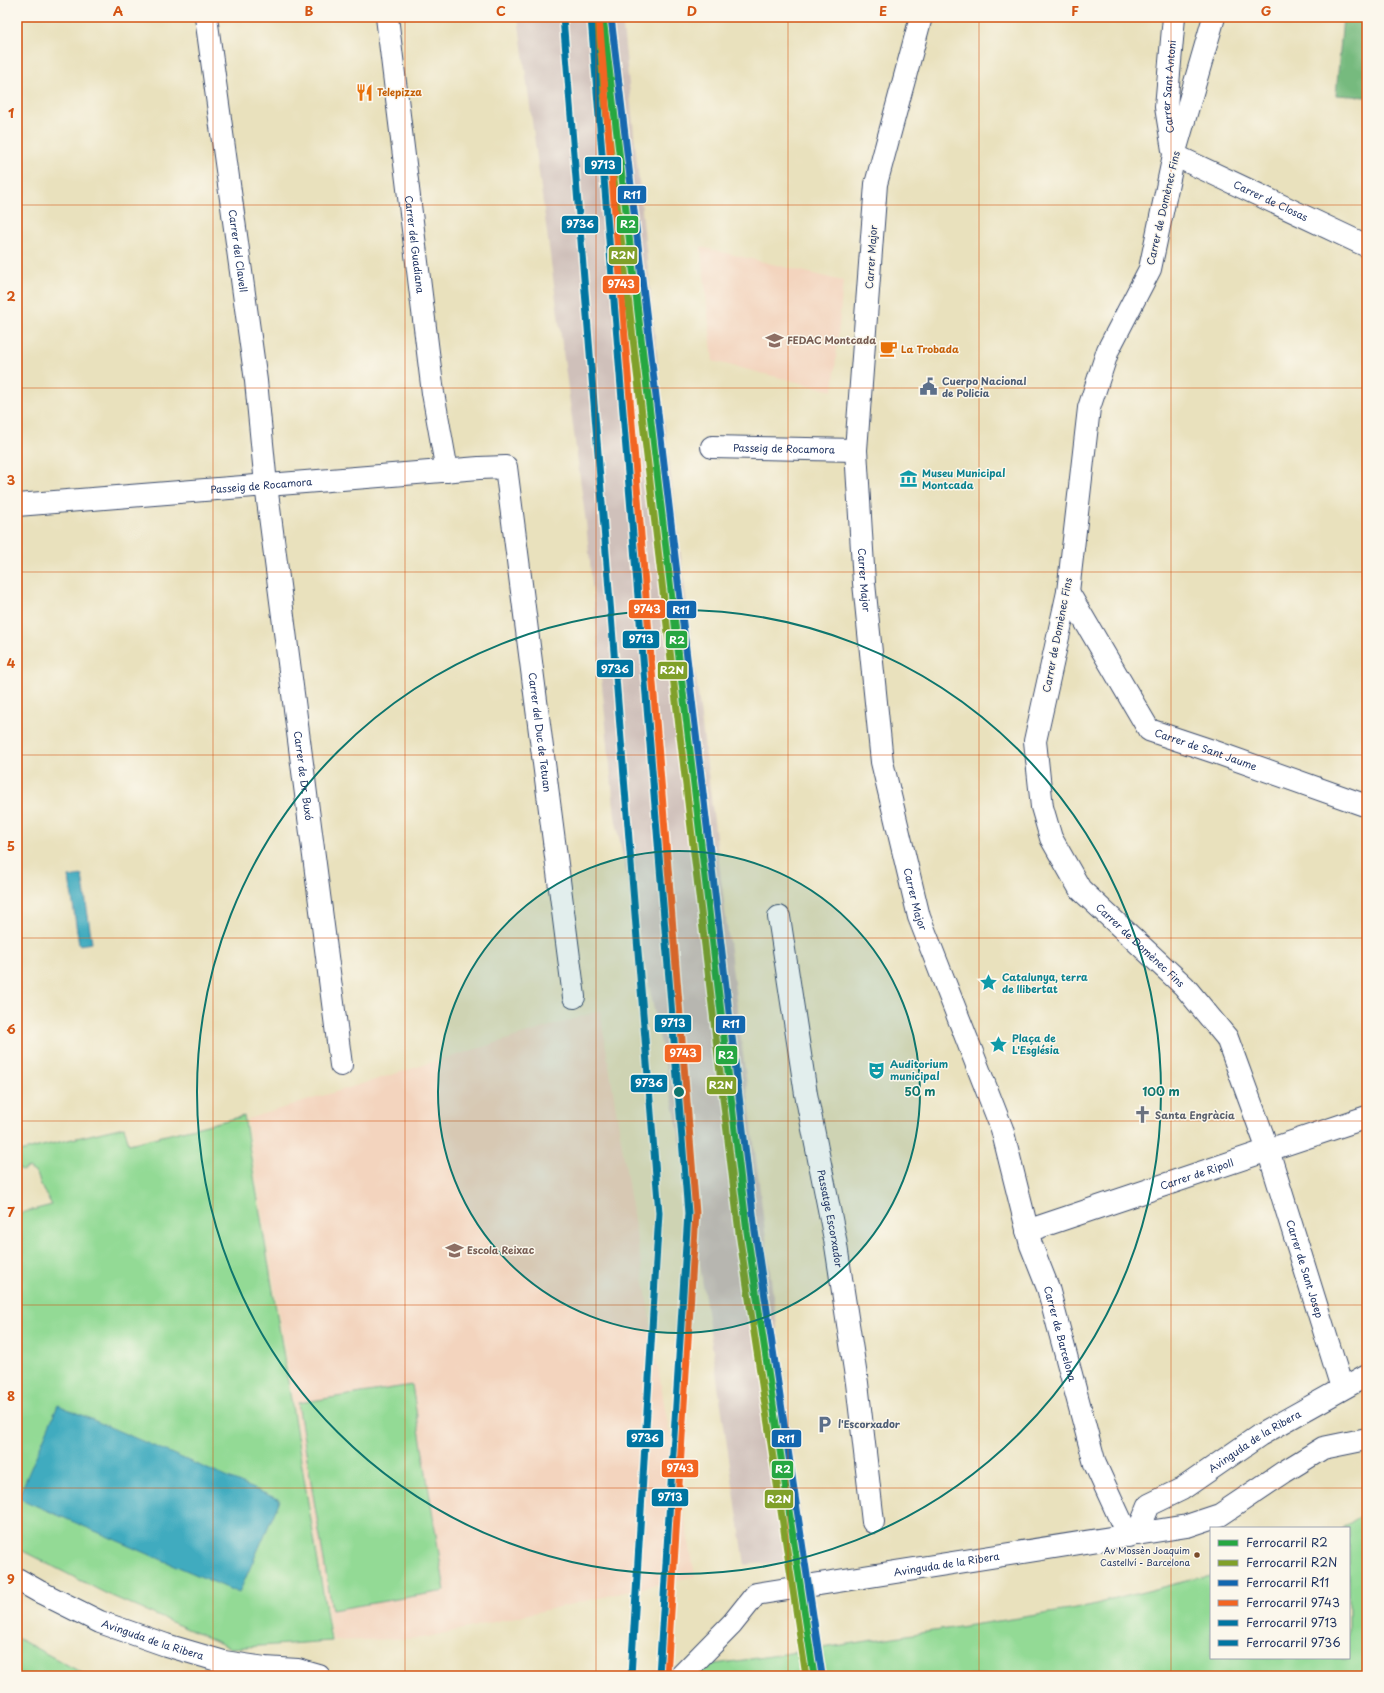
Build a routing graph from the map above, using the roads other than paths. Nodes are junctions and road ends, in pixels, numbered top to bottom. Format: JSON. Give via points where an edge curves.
{"nodes":[{"id":1,"x":206,"y":17,"type":"edge"},
{"id":2,"x":386,"y":17,"type":"edge"},
{"id":3,"x":921,"y":17,"type":"edge"},
{"id":4,"x":1174,"y":17,"type":"edge"},
{"id":5,"x":1214,"y":17,"type":"edge"},
{"id":6,"x":1174,"y":155,"type":"junction"},
{"id":7,"x":1367,"y":246,"type":"edge"},
{"id":8,"x":712,"y":447,"type":"dead end"},
{"id":9,"x":856,"y":450,"type":"junction"},
{"id":10,"x":506,"y":467,"type":"joint"},
{"id":11,"x":447,"y":472,"type":"junction"},
{"id":12,"x":266,"y":485,"type":"junction"},
{"id":13,"x":17,"y":506,"type":"edge"},
{"id":14,"x":1068,"y":592,"type":"junction"},
{"id":15,"x":1367,"y":806,"type":"edge"},
{"id":16,"x":779,"y":917,"type":"dead end"},
{"id":17,"x":574,"y":997,"type":"dead end"},
{"id":18,"x":341,"y":1065,"type":"dead end"},
{"id":19,"x":1367,"y":1117,"type":"edge"},
{"id":20,"x":1002,"y":1129,"type":"joint"},
{"id":21,"x":1268,"y":1150,"type":"junction"},
{"id":22,"x":1027,"y":1231,"type":"junction"},
{"id":23,"x":1367,"y":1375,"type":"edge"},
{"id":24,"x":1342,"y":1388,"type":"junction"},
{"id":25,"x":1367,"y":1439,"type":"edge"},
{"id":26,"x":873,"y":1522,"type":"dead end"},
{"id":27,"x":1132,"y":1535,"type":"junction"},
{"id":28,"x":17,"y":1579,"type":"edge"},
{"id":29,"x":319,"y":1676,"type":"edge"},
{"id":30,"x":681,"y":1676,"type":"edge"}],
"edges":[{"from":1,"to":12,"type":"street","name":"Carrer del Clavell","via":[[256,381]]},
{"from":2,"to":11,"type":"street","name":"Carrer del Guadiana","via":[[433,393]]},
{"from":3,"to":9,"type":"street","name":"Carrer Major","via":[[876,184]]},
{"from":4,"to":6,"type":"street","name":"Carrer Sant Antoni","via":[[1166,107]]},
{"from":5,"to":6,"type":"street","name":"Carrer de Domènec Fins"},
{"from":6,"to":7,"type":"street","name":"Carrer de Closas"},
{"from":6,"to":14,"type":"street","name":"Carrer de Domènec Fins","via":[[1150,269],[1108,350],[1089,408]]},
{"from":8,"to":9,"type":"street","name":"Passeig de Rocamora"},
{"from":9,"to":20,"type":"street","name":"Carrer Major","via":[[864,583],[882,762],[919,917]]},
{"from":10,"to":11,"type":"street","name":"Passeig de Rocamora"},
{"from":10,"to":17,"type":"street","name":"Carrer del Duc de Tetuan"},
{"from":11,"to":12,"type":"street","name":"Passeig de Rocamora"},
{"from":12,"to":13,"type":"street","name":"Passeig de Rocamora"},
{"from":12,"to":18,"type":"street","name":"Carrer de Dr. Buxó"},
{"from":14,"to":15,"type":"street","name":"Carrer de Sant Jaume","via":[[1149,730]]},
{"from":14,"to":21,"type":"street","name":"Carrer de Domènec Fins","via":[[1035,741],[1042,807],[1051,838],[1080,889],[1184,986],[1227,1038]]},
{"from":16,"to":26,"type":"street","name":"Passatge Escorxador","via":[[806,1094],[839,1262],[857,1383]]},
{"from":19,"to":21,"type":"street","name":"Carrer de Ripoll"},
{"from":20,"to":22,"type":"street","name":"Carrer de Barcelona"},
{"from":21,"to":22,"type":"street","name":"Carrer de Ripoll"},
{"from":21,"to":24,"type":"street","name":"Carrer de Sant Josep"},
{"from":22,"to":27,"type":"street","name":"Carrer de Barcelona","via":[[1048,1288],[1095,1464]]},
{"from":23,"to":24,"type":"street","name":"Avinguda de la Ribera"},
{"from":24,"to":27,"type":"street","name":"Avinguda de la Ribera","via":[[1260,1435],[1182,1489],[1149,1505]]},
{"from":25,"to":27,"type":"street","name":"Avinguda de la Ribera","via":[[1323,1448],[1220,1515],[1187,1526]]},
{"from":27,"to":30,"type":"street","name":"Avinguda de la Ribera","via":[[756,1594],[732,1624]]},
{"from":28,"to":29,"type":"street","name":"Avinguda de la Ribera","via":[[100,1622],[166,1645],[224,1662],[298,1670]]}]}
